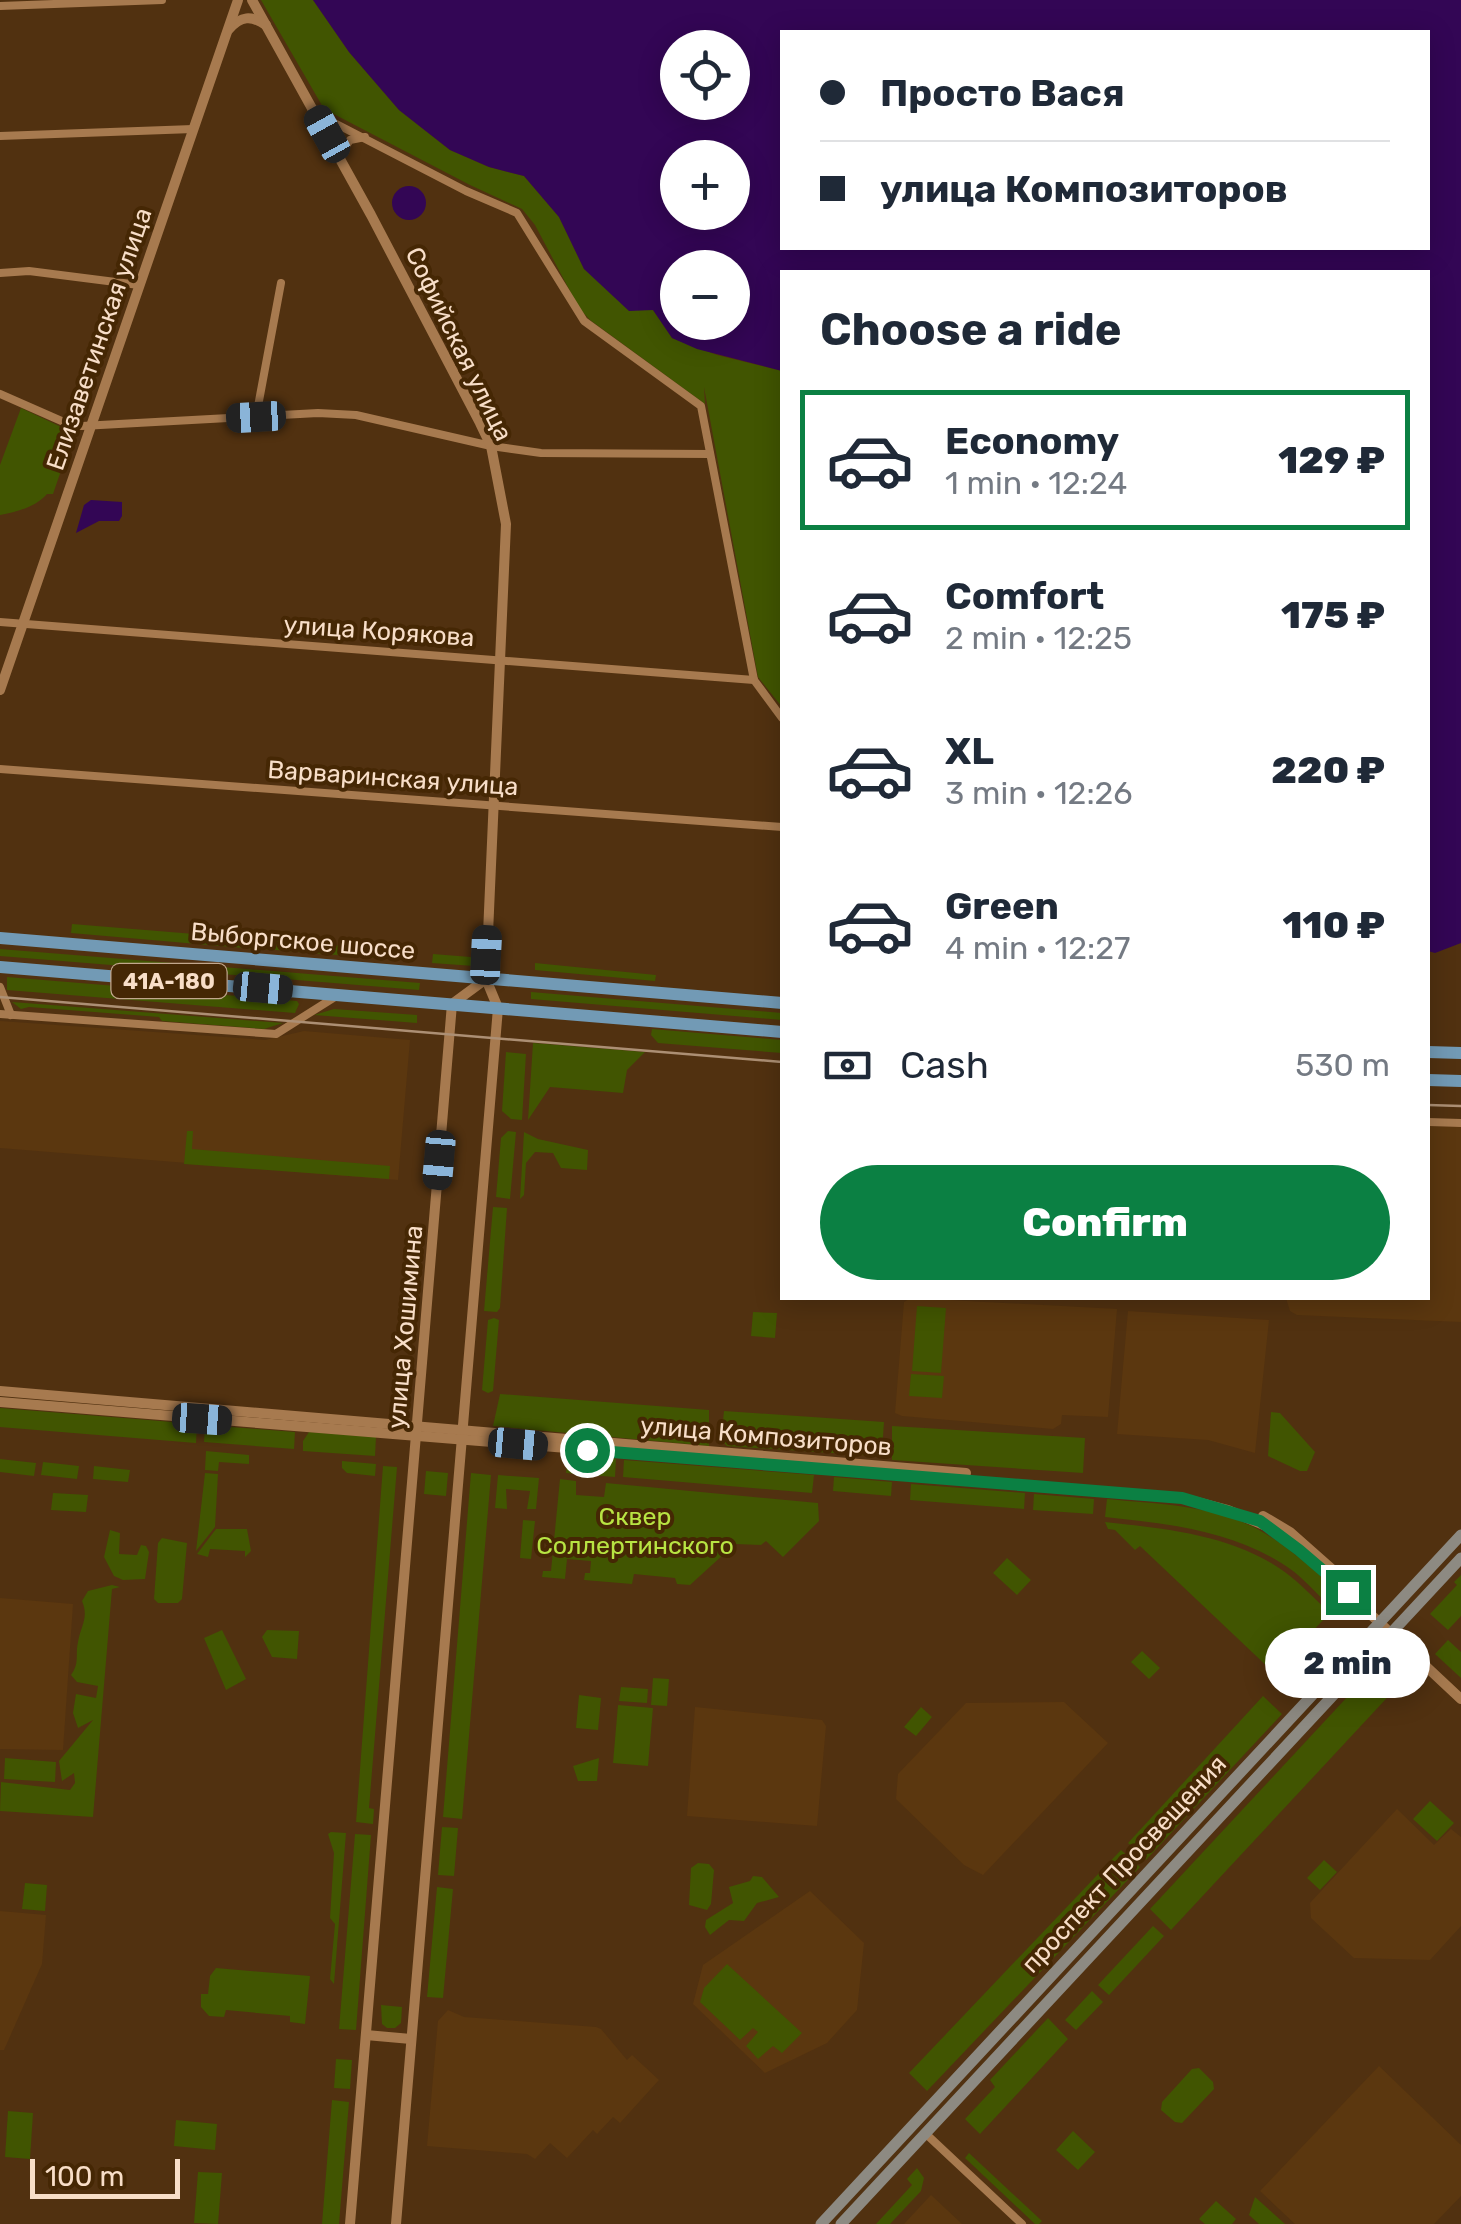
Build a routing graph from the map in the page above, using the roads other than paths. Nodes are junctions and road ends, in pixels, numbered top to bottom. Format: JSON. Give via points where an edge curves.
{"nodes":[{"id":1,"x":162,"y":0,"type":"edge"},
{"id":2,"x":238,"y":0,"type":"edge"},
{"id":3,"x":252,"y":0,"type":"edge"},
{"id":4,"x":0,"y":6,"type":"edge"},
{"id":5,"x":266,"y":26,"type":"junction"},
{"id":6,"x":227,"y":31,"type":"junction"},
{"id":7,"x":315,"y":112,"type":"junction"},
{"id":8,"x":193,"y":128,"type":"junction"},
{"id":9,"x":0,"y":136,"type":"edge"},
{"id":10,"x":365,"y":137,"type":"junction"},
{"id":11,"x":338,"y":156,"type":"junction"},
{"id":12,"x":0,"y":273,"type":"edge"},
{"id":13,"x":281,"y":282,"type":"dead end"},
{"id":14,"x":138,"y":285,"type":"junction"},
{"id":15,"x":0,"y":394,"type":"edge"},
{"id":16,"x":256,"y":417,"type":"junction"},
{"id":17,"x":91,"y":426,"type":"junction"},
{"id":18,"x":491,"y":446,"type":"junction"},
{"id":19,"x":710,"y":454,"type":"junction"},
{"id":20,"x":0,"y":622,"type":"edge"},
{"id":21,"x":22,"y":624,"type":"junction"},
{"id":22,"x":500,"y":661,"type":"junction"},
{"id":23,"x":754,"y":680,"type":"junction"},
{"id":24,"x":0,"y":690,"type":"edge"},
{"id":25,"x":780,"y":715,"type":"edge"},
{"id":26,"x":0,"y":770,"type":"edge"},
{"id":27,"x":494,"y":806,"type":"junction"},
{"id":28,"x":780,"y":827,"type":"edge"},
{"id":29,"x":0,"y":938,"type":"edge"},
{"id":30,"x":0,"y":967,"type":"edge"},
{"id":31,"x":486,"y":979,"type":"junction"},
{"id":32,"x":0,"y":988,"type":"edge"},
{"id":33,"x":338,"y":995,"type":"junction"},
{"id":34,"x":780,"y":1003,"type":"edge"},
{"id":35,"x":452,"y":1004,"type":"junction"},
{"id":36,"x":498,"y":1008,"type":"junction"},
{"id":37,"x":0,"y":1014,"type":"edge"},
{"id":38,"x":12,"y":1015,"type":"junction"},
{"id":39,"x":780,"y":1032,"type":"edge"},
{"id":40,"x":1430,"y":1052,"type":"edge"},
{"id":41,"x":1461,"y":1053,"type":"edge"},
{"id":42,"x":1430,"y":1080,"type":"edge"},
{"id":43,"x":1461,"y":1081,"type":"edge"},
{"id":44,"x":1430,"y":1122,"type":"edge"},
{"id":45,"x":1461,"y":1123,"type":"edge"},
{"id":46,"x":0,"y":1392,"type":"edge"},
{"id":47,"x":0,"y":1402,"type":"edge"},
{"id":48,"x":416,"y":1431,"type":"junction"},
{"id":49,"x":462,"y":1435,"type":"junction"},
{"id":50,"x":1461,"y":1535,"type":"edge"},
{"id":51,"x":1461,"y":1558,"type":"edge"},
{"id":52,"x":1381,"y":1619,"type":"junction"},
{"id":53,"x":1392,"y":1630,"type":"junction"},
{"id":54,"x":1461,"y":1690,"type":"edge"},
{"id":55,"x":1461,"y":1698,"type":"edge"},
{"id":56,"x":366,"y":2036,"type":"junction"},
{"id":57,"x":412,"y":2039,"type":"junction"},
{"id":58,"x":914,"y":2123,"type":"junction"},
{"id":59,"x":925,"y":2134,"type":"junction"},
{"id":60,"x":350,"y":2224,"type":"edge"},
{"id":61,"x":396,"y":2224,"type":"edge"},
{"id":62,"x":820,"y":2224,"type":"edge"},
{"id":63,"x":842,"y":2224,"type":"edge"},
{"id":64,"x":1022,"y":2224,"type":"edge"}],
"edges":[{"from":1,"to":4,"type":"street"},
{"from":2,"to":6,"type":"street","name":"Елизаветинская улица"},
{"from":3,"to":5,"type":"street","name":"Софийская улица"},
{"from":5,"to":6,"type":"street","via":[[242,18]]},
{"from":5,"to":7,"type":"street","name":"Софийская улица"},
{"from":6,"to":8,"type":"street","name":"Елизаветинская улица"},
{"from":7,"to":10,"type":"street"},
{"from":7,"to":11,"type":"street","name":"Софийская улица"},
{"from":8,"to":9,"type":"street"},
{"from":8,"to":14,"type":"street","name":"Елизаветинская улица"},
{"from":10,"to":11,"type":"street","via":[[350,140]]},
{"from":10,"to":19,"type":"street","via":[[517,213],[584,321],[701,406]]},
{"from":11,"to":18,"type":"street","name":"Софийская улица"},
{"from":12,"to":14,"type":"street","via":[[29,270]]},
{"from":13,"to":16,"type":"street"},
{"from":14,"to":17,"type":"street","name":"Елизаветинская улица"},
{"from":15,"to":17,"type":"street"},
{"from":16,"to":17,"type":"street"},
{"from":16,"to":18,"type":"street","via":[[356,414]]},
{"from":17,"to":21,"type":"street","name":"Елизаветинская улица"},
{"from":18,"to":19,"type":"street","via":[[541,453]]},
{"from":18,"to":22,"type":"street","name":"Софийская улица","via":[[506,524]]},
{"from":19,"to":23,"type":"street"},
{"from":20,"to":21,"type":"street","name":"улица Корякова"},
{"from":21,"to":22,"type":"street","name":"улица Корякова"},
{"from":21,"to":24,"type":"street","name":"Елизаветинская улица"},
{"from":22,"to":23,"type":"street","name":"улица Корякова"},
{"from":22,"to":27,"type":"street","name":"Софийская улица"},
{"from":23,"to":25,"type":"street"},
{"from":26,"to":27,"type":"street","name":"Варваринская улица"},
{"from":27,"to":28,"type":"street","name":"Варваринская улица"},
{"from":27,"to":31,"type":"street","name":"Софийская улица"},
{"from":29,"to":31,"type":"main road","name":"Выборгское шоссе","number":"41А-180"},
{"from":30,"to":33,"type":"main road","name":"Выборгское шоссе","number":"41А-180"},
{"from":31,"to":34,"type":"main road","name":"Выборгское шоссе","number":"41А-180"},
{"from":31,"to":35,"type":"street"},
{"from":31,"to":36,"type":"street"},
{"from":32,"to":38,"type":"street"},
{"from":33,"to":35,"type":"main road","name":"Выборгское шоссе","number":"41А-180"},
{"from":33,"to":38,"type":"street","via":[[276,1034]]},
{"from":35,"to":36,"type":"main road","name":"Выборгское шоссе","number":"41А-180"},
{"from":35,"to":48,"type":"street","name":"улица Хошимина"},
{"from":36,"to":39,"type":"main road","name":"Выборгское шоссе","number":"41А-180"},
{"from":36,"to":49,"type":"street"},
{"from":37,"to":38,"type":"street"},
{"from":40,"to":41,"type":"main road"},
{"from":42,"to":43,"type":"main road"},
{"from":44,"to":45,"type":"street"},
{"from":46,"to":48,"type":"street","name":"улица Композиторов"},
{"from":47,"to":48,"type":"street","name":"улица Композиторов"},
{"from":48,"to":49,"type":"street","name":"улица Композиторов"},
{"from":48,"to":56,"type":"street","name":"улица Хошимина"},
{"from":49,"to":52,"type":"street","name":"улица Композиторов","via":[[1182,1498],[1272,1529]]},
{"from":49,"to":57,"type":"street"},
{"from":50,"to":52,"type":"main road","name":"проспект Просвещения"},
{"from":51,"to":53,"type":"main road","name":"проспект Просвещения"},
{"from":52,"to":53,"type":"street","name":"улица Композиторов"},
{"from":52,"to":58,"type":"main road","name":"проспект Просвещения"},
{"from":53,"to":54,"type":"street","name":"улица Композиторов"},
{"from":53,"to":55,"type":"street","name":"улица Композиторов"},
{"from":53,"to":59,"type":"main road","name":"проспект Просвещения"},
{"from":56,"to":57,"type":"street"},
{"from":56,"to":60,"type":"street","name":"улица Хошимина"},
{"from":57,"to":61,"type":"street"},
{"from":58,"to":59,"type":"street"},
{"from":58,"to":62,"type":"main road","name":"проспект Просвещения"},
{"from":59,"to":63,"type":"main road","name":"проспект Просвещения"},
{"from":59,"to":64,"type":"street"}]}
